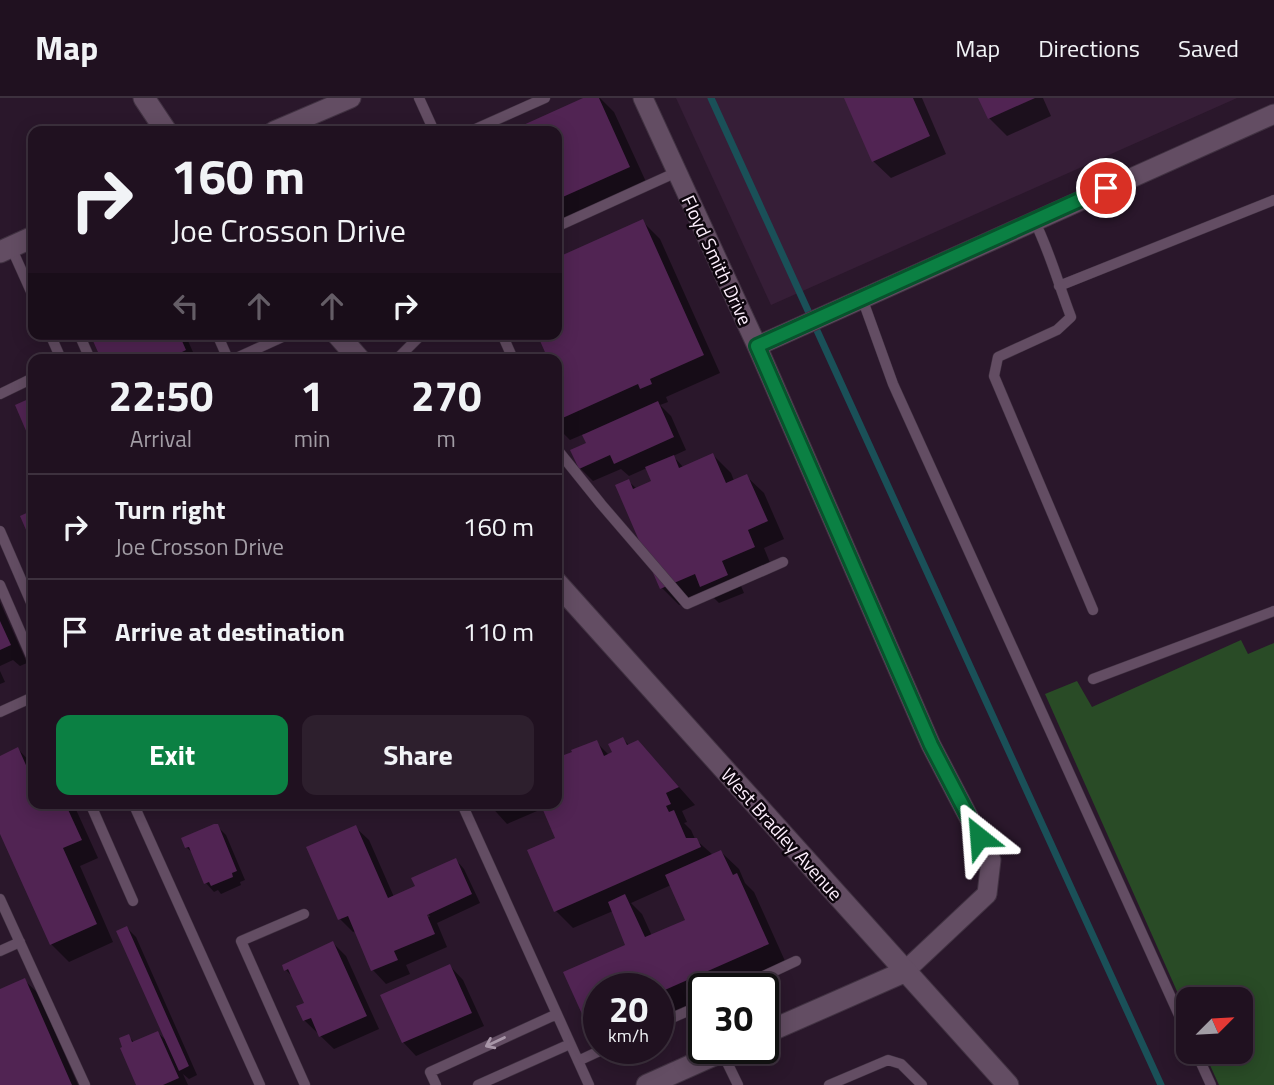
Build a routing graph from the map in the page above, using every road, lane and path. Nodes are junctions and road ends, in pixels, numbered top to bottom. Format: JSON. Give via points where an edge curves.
{"nodes":[{"id":1,"x":144,"y":98,"type":"edge"},
{"id":2,"x":351,"y":98,"type":"edge"},
{"id":3,"x":419,"y":98,"type":"edge"},
{"id":4,"x":545,"y":98,"type":"edge"},
{"id":5,"x":643,"y":98,"type":"edge"},
{"id":6,"x":1274,"y":114,"type":"edge"},
{"id":7,"x":163,"y":126,"type":"edge"},
{"id":8,"x":286,"y":126,"type":"edge"},
{"id":9,"x":432,"y":126,"type":"edge"},
{"id":10,"x":482,"y":126,"type":"edge"},
{"id":11,"x":677,"y":172,"type":"junction"},
{"id":12,"x":1274,"y":200,"type":"edge"},
{"id":13,"x":1034,"y":220,"type":"junction"},
{"id":14,"x":562,"y":224,"type":"edge"},
{"id":15,"x":28,"y":239,"type":"edge"},
{"id":16,"x":6,"y":250,"type":"edge"},
{"id":17,"x":1059,"y":286,"type":"junction"},
{"id":18,"x":28,"y":287,"type":"edge"},
{"id":19,"x":854,"y":302,"type":"junction"},
{"id":20,"x":276,"y":340,"type":"edge"},
{"id":21,"x":342,"y":340,"type":"edge"},
{"id":22,"x":416,"y":340,"type":"edge"},
{"id":23,"x":757,"y":346,"type":"junction"},
{"id":24,"x":245,"y":354,"type":"edge"},
{"id":25,"x":355,"y":354,"type":"edge"},
{"id":26,"x":402,"y":354,"type":"edge"},
{"id":27,"x":28,"y":380,"type":"edge"},
{"id":28,"x":0,"y":394,"type":"edge"},
{"id":29,"x":562,"y":456,"type":"edge"},
{"id":30,"x":0,"y":531,"type":"edge"},
{"id":31,"x":783,"y":562,"type":"dead end"},
{"id":32,"x":0,"y":585,"type":"edge"},
{"id":33,"x":562,"y":589,"type":"edge"},
{"id":34,"x":28,"y":595,"type":"edge"},
{"id":35,"x":1093,"y":610,"type":"dead end"},
{"id":36,"x":1274,"y":611,"type":"edge"},
{"id":37,"x":28,"y":649,"type":"edge"},
{"id":38,"x":1093,"y":679,"type":"dead end"},
{"id":39,"x":28,"y":699,"type":"edge"},
{"id":40,"x":0,"y":712,"type":"edge"},
{"id":41,"x":93,"y":809,"type":"edge"},
{"id":42,"x":136,"y":809,"type":"edge"},
{"id":43,"x":464,"y":809,"type":"edge"},
{"id":44,"x":0,"y":899,"type":"edge"},
{"id":45,"x":133,"y":901,"type":"dead end"},
{"id":46,"x":304,"y":914,"type":"dead end"},
{"id":47,"x":20,"y":942,"type":"junction"},
{"id":48,"x":0,"y":951,"type":"edge"},
{"id":49,"x":796,"y":961,"type":"dead end"},
{"id":50,"x":904,"y":971,"type":"junction"},
{"id":51,"x":770,"y":973,"type":"edge"},
{"id":52,"x":1176,"y":1009,"type":"edge"},
{"id":53,"x":557,"y":1014,"type":"junction"},
{"id":54,"x":779,"y":1027,"type":"edge"},
{"id":55,"x":570,"y":1044,"type":"junction"},
{"id":56,"x":583,"y":1059,"type":"edge"},
{"id":57,"x":578,"y":1061,"type":"junction"},
{"id":58,"x":694,"y":1064,"type":"edge"},
{"id":59,"x":731,"y":1064,"type":"edge"},
{"id":60,"x":1201,"y":1064,"type":"edge"},
{"id":61,"x":85,"y":1085,"type":"edge"},
{"id":62,"x":260,"y":1085,"type":"edge"},
{"id":63,"x":305,"y":1085,"type":"edge"},
{"id":64,"x":436,"y":1085,"type":"edge"},
{"id":65,"x":478,"y":1085,"type":"edge"},
{"id":66,"x":589,"y":1085,"type":"edge"},
{"id":67,"x":647,"y":1085,"type":"edge"},
{"id":68,"x":738,"y":1085,"type":"edge"},
{"id":69,"x":829,"y":1085,"type":"edge"},
{"id":70,"x":922,"y":1085,"type":"edge"},
{"id":71,"x":1008,"y":1085,"type":"edge"},
{"id":72,"x":1211,"y":1085,"type":"edge"}],
"edges":[{"from":1,"to":7,"type":"main road"},
{"from":2,"to":8,"type":"street"},
{"from":3,"to":9,"type":"lane"},
{"from":4,"to":10,"type":"lane"},
{"from":5,"to":11,"type":"street","name":"Floyd Smith Drive"},
{"from":6,"to":13,"type":"street"},
{"from":11,"to":14,"type":"lane"},
{"from":11,"to":23,"type":"street","name":"Floyd Smith Drive"},
{"from":12,"to":17,"type":"lane"},
{"from":13,"to":17,"type":"lane","via":[[1050,252]]},
{"from":13,"to":19,"type":"street"},
{"from":15,"to":16,"type":"main road"},
{"from":16,"to":18,"type":"lane"},
{"from":17,"to":35,"type":"lane","via":[[1071,317],[1057,330],[998,357],[994,376]]},
{"from":19,"to":23,"type":"street"},
{"from":19,"to":52,"type":"lane"},
{"from":20,"to":24,"type":"lane"},
{"from":21,"to":25,"type":"main road"},
{"from":22,"to":26,"type":"lane"},
{"from":23,"to":50,"type":"street","name":"Floyd Smith Drive","via":[[931,745],[991,860],[987,894]]},
{"from":27,"to":28,"type":"lane"},
{"from":29,"to":31,"type":"lane","via":[[687,604]]},
{"from":30,"to":34,"type":"lane"},
{"from":32,"to":37,"type":"lane"},
{"from":33,"to":50,"type":"main road","name":"West Bradley Avenue"},
{"from":36,"to":38,"type":"lane"},
{"from":39,"to":40,"type":"lane"},
{"from":41,"to":45,"type":"lane"},
{"from":42,"to":62,"type":"lane"},
{"from":43,"to":53,"type":"lane"},
{"from":44,"to":47,"type":"lane"},
{"from":46,"to":63,"type":"lane","via":[[241,941]]},
{"from":47,"to":48,"type":"lane"},
{"from":47,"to":61,"type":"lane"},
{"from":49,"to":51,"type":"lane"},
{"from":50,"to":54,"type":"main road"},
{"from":50,"to":71,"type":"main road","name":"West Bradley Avenue"},
{"from":53,"to":55,"type":"lane"},
{"from":53,"to":64,"type":"lane","one_way":true,"via":[[430,1072]]},
{"from":55,"to":57,"type":"lane"},
{"from":55,"to":65,"type":"lane"},
{"from":56,"to":57,"type":"lane"},
{"from":57,"to":66,"type":"lane"},
{"from":58,"to":67,"type":"main road"},
{"from":59,"to":68,"type":"lane"},
{"from":60,"to":72,"type":"lane"},
{"from":69,"to":70,"type":"lane","via":[[888,1060],[901,1063]]}]}
